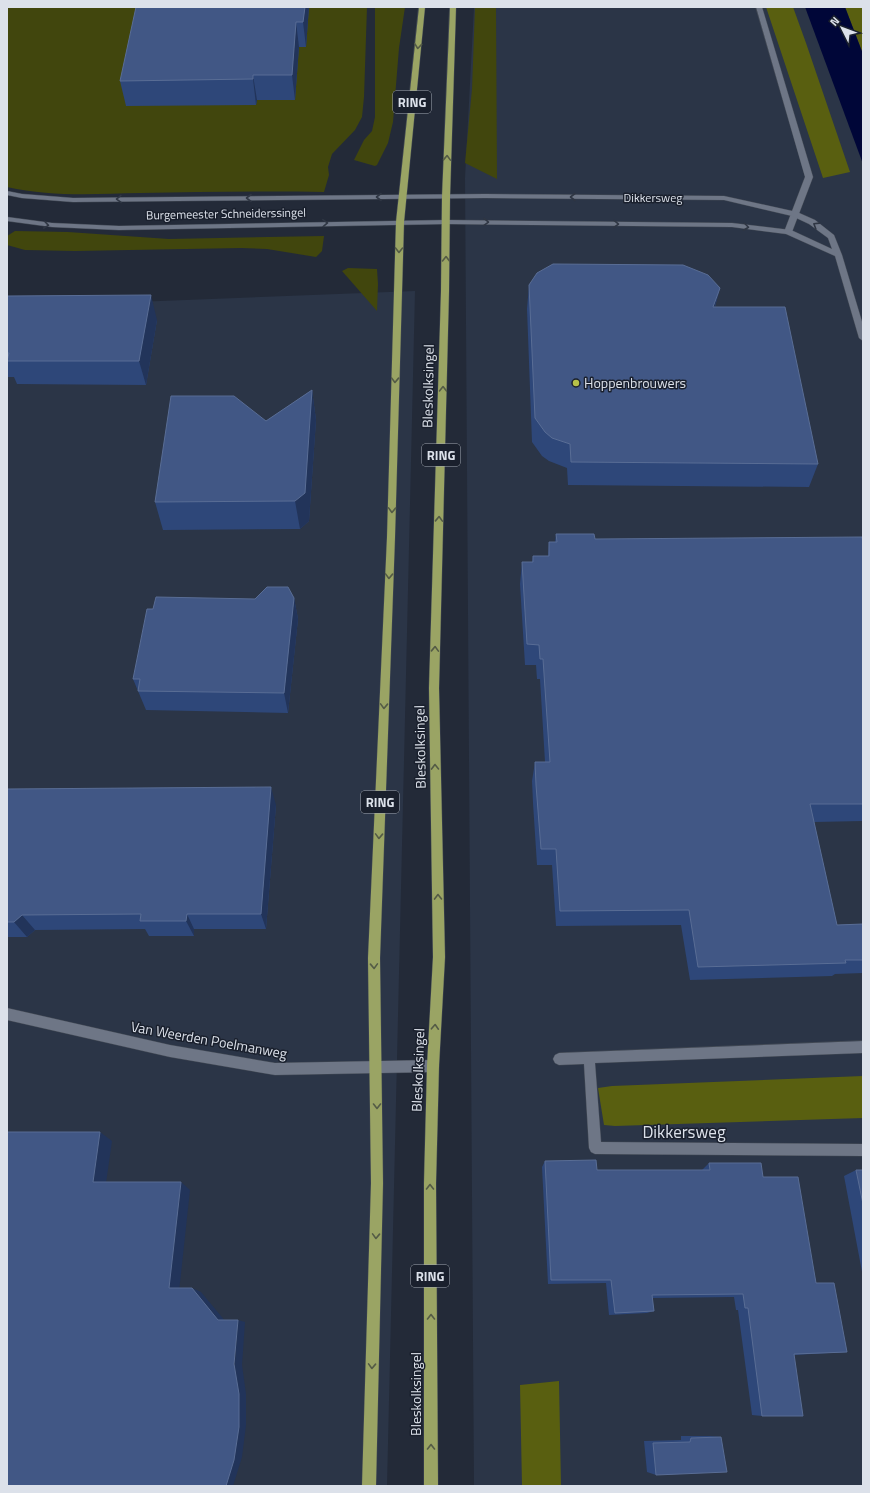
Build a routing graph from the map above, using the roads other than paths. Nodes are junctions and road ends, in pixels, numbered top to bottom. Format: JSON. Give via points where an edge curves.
{"nodes":[{"id":1,"x":422,"y":7,"type":"edge"},
{"id":2,"x":453,"y":7,"type":"edge"},
{"id":3,"x":759,"y":7,"type":"edge"},
{"id":4,"x":7,"y":193,"type":"edge"},
{"id":5,"x":403,"y":197,"type":"junction"},
{"id":6,"x":446,"y":197,"type":"junction"},
{"id":7,"x":794,"y":214,"type":"junction"},
{"id":8,"x":7,"y":219,"type":"edge"},
{"id":9,"x":400,"y":222,"type":"junction"},
{"id":10,"x":447,"y":222,"type":"junction"},
{"id":11,"x":788,"y":232,"type":"junction"},
{"id":12,"x":838,"y":255,"type":"junction"},
{"id":13,"x":863,"y":338,"type":"edge"},
{"id":14,"x":7,"y":1014,"type":"edge"},
{"id":15,"x":863,"y":1047,"type":"edge"},
{"id":16,"x":589,"y":1058,"type":"junction"},
{"id":17,"x":559,"y":1059,"type":"dead end"},
{"id":18,"x":433,"y":1066,"type":"junction"},
{"id":19,"x":376,"y":1067,"type":"junction"},
{"id":20,"x":863,"y":1150,"type":"edge"},
{"id":21,"x":369,"y":1486,"type":"edge"},
{"id":22,"x":431,"y":1486,"type":"edge"}],
"edges":[{"from":1,"to":5,"type":"main road","number":"RING","one_way":true},
{"from":6,"to":2,"type":"main road","name":"Bleskolksingel","number":"RING","one_way":true},
{"from":3,"to":7,"type":"street","via":[[809,177]]},
{"from":5,"to":4,"type":"street","name":"Burgemeester Schneiderssingel","one_way":true,"via":[[73,200]]},
{"from":5,"to":6,"type":"street","name":"Burgemeester Schneiderssingel"},
{"from":5,"to":9,"type":"main road","number":"RING"},
{"from":7,"to":6,"type":"street","name":"Dikkersweg","one_way":true,"via":[[724,198]]},
{"from":6,"to":10,"type":"main road","name":"Bleskolksingel","number":"RING"},
{"from":7,"to":11,"type":"street"},
{"from":12,"to":7,"type":"street","name":"Dikkersweg","one_way":true,"via":[[832,237],[812,222]]},
{"from":8,"to":9,"type":"street","name":"Burgemeester Schneiderssingel","one_way":true,"via":[[52,225],[118,228]]},
{"from":9,"to":10,"type":"street","name":"Burgemeester Schneiderssingel"},
{"from":9,"to":19,"type":"main road","number":"RING","one_way":true,"via":[[391,537],[374,958]]},
{"from":10,"to":11,"type":"street","name":"Dikkersweg","one_way":true,"via":[[732,225]]},
{"from":18,"to":10,"type":"main road","name":"Bleskolksingel","number":"RING","one_way":true,"via":[[439,957],[434,688]]},
{"from":11,"to":12,"type":"street","name":"Dikkersweg"},
{"from":12,"to":13,"type":"street","name":"Dikkersweg"},
{"from":14,"to":19,"type":"street","name":"Van Weerden Poelmanweg","via":[[170,1051],[275,1069]]},
{"from":15,"to":16,"type":"street"},
{"from":16,"to":17,"type":"street"},
{"from":16,"to":20,"type":"street","name":"Dikkersweg","via":[[595,1148]]},
{"from":18,"to":19,"type":"street","name":"Van Weerden Poelmanweg"},
{"from":22,"to":18,"type":"main road","name":"Bleskolksingel","number":"RING","one_way":true,"via":[[430,1183]]},
{"from":19,"to":21,"type":"main road","number":"RING","one_way":true,"via":[[377,1183]]}]}
